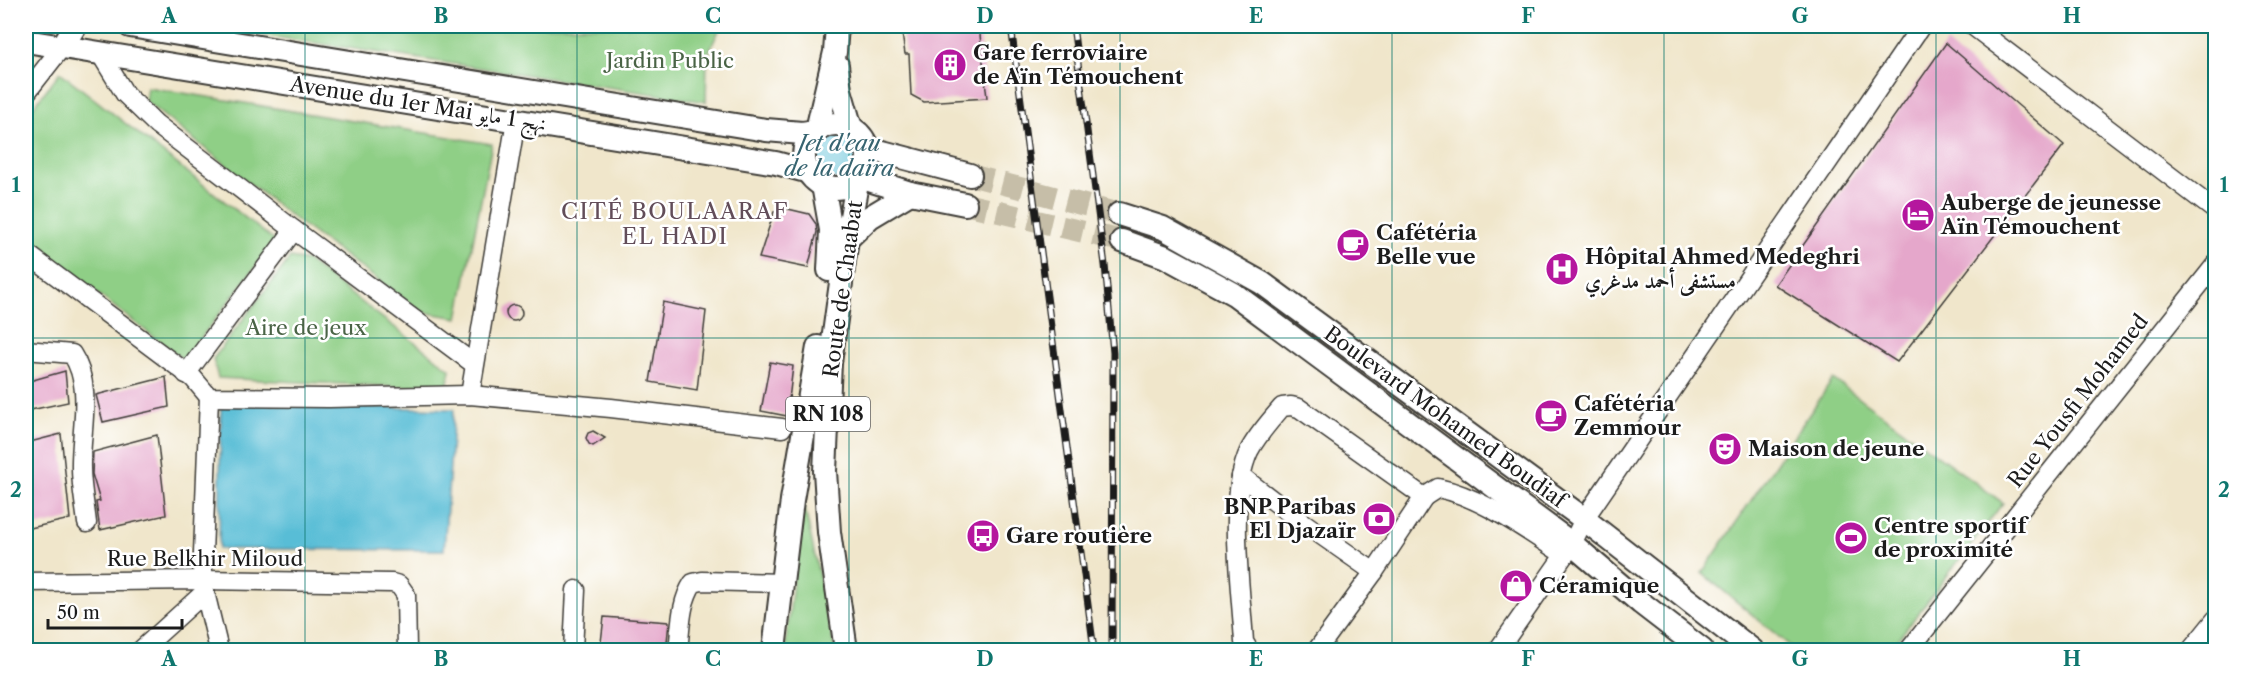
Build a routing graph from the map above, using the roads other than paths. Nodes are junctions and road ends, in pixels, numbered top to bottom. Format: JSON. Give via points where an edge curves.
{"nodes":[{"id":1,"x":75,"y":26,"type":"edge"},
{"id":2,"x":130,"y":26,"type":"edge"},
{"id":3,"x":837,"y":26,"type":"edge"},
{"id":4,"x":1921,"y":26,"type":"edge"},
{"id":5,"x":1973,"y":26,"type":"edge"},
{"id":6,"x":26,"y":41,"type":"edge"},
{"id":7,"x":62,"y":47,"type":"junction"},
{"id":8,"x":835,"y":52,"type":"junction"},
{"id":9,"x":100,"y":53,"type":"junction"},
{"id":10,"x":26,"y":93,"type":"edge"},
{"id":11,"x":516,"y":120,"type":"junction"},
{"id":12,"x":851,"y":128,"type":"junction"},
{"id":13,"x":817,"y":130,"type":"junction"},
{"id":14,"x":867,"y":148,"type":"junction"},
{"id":15,"x":969,"y":176,"type":"tunnel mouth"},
{"id":16,"x":816,"y":178,"type":"junction"},
{"id":17,"x":859,"y":178,"type":"junction"},
{"id":18,"x":909,"y":193,"type":"junction"},
{"id":19,"x":965,"y":204,"type":"tunnel mouth"},
{"id":20,"x":2216,"y":211,"type":"edge"},
{"id":21,"x":1119,"y":214,"type":"tunnel mouth"},
{"id":22,"x":294,"y":230,"type":"junction"},
{"id":23,"x":847,"y":239,"type":"junction"},
{"id":24,"x":1122,"y":241,"type":"tunnel mouth"},
{"id":25,"x":26,"y":253,"type":"edge"},
{"id":26,"x":2216,"y":264,"type":"edge"},
{"id":27,"x":26,"y":350,"type":"edge"},
{"id":28,"x":474,"y":364,"type":"junction"},
{"id":29,"x":186,"y":374,"type":"junction"},
{"id":30,"x":470,"y":395,"type":"junction"},
{"id":31,"x":209,"y":397,"type":"junction"},
{"id":32,"x":782,"y":428,"type":"dead end"},
{"id":33,"x":1241,"y":476,"type":"junction"},
{"id":34,"x":1424,"y":497,"type":"junction"},
{"id":35,"x":1584,"y":519,"type":"junction"},
{"id":36,"x":87,"y":523,"type":"dead end"},
{"id":37,"x":1568,"y":550,"type":"junction"},
{"id":38,"x":1374,"y":572,"type":"junction"},
{"id":39,"x":26,"y":582,"type":"edge"},
{"id":40,"x":782,"y":583,"type":"junction"},
{"id":41,"x":204,"y":586,"type":"junction"},
{"id":42,"x":576,"y":590,"type":"dead end"},
{"id":43,"x":2216,"y":619,"type":"edge"},
{"id":44,"x":2200,"y":647,"type":"edge"},
{"id":45,"x":141,"y":651,"type":"edge"},
{"id":46,"x":219,"y":651,"type":"edge"},
{"id":47,"x":407,"y":651,"type":"edge"},
{"id":48,"x":573,"y":651,"type":"edge"},
{"id":49,"x":678,"y":651,"type":"edge"},
{"id":50,"x":774,"y":651,"type":"edge"},
{"id":51,"x":846,"y":651,"type":"edge"},
{"id":52,"x":1249,"y":651,"type":"edge"},
{"id":53,"x":1317,"y":651,"type":"edge"},
{"id":54,"x":1498,"y":651,"type":"edge"},
{"id":55,"x":1702,"y":651,"type":"edge"},
{"id":56,"x":1752,"y":651,"type":"edge"},
{"id":57,"x":1909,"y":651,"type":"edge"}],
"edges":[{"from":1,"to":7,"type":"main road"},
{"from":2,"to":13,"type":"main road","name":"Avenue du 1er Mai نهج 1 مايو","via":[[766,130]]},
{"from":3,"to":8,"type":"main road"},
{"from":4,"to":35,"type":"street"},
{"from":5,"to":20,"type":"street"},
{"from":6,"to":7,"type":"main road","name":"Avenue du 1er Mai نهج 1 مايو"},
{"from":7,"to":9,"type":"main road","name":"Avenue du 1er Mai نهج 1 مايو"},
{"from":7,"to":10,"type":"street"},
{"from":8,"to":12,"type":"main road"},
{"from":8,"to":13,"type":"main road"},
{"from":9,"to":11,"type":"main road","name":"Avenue du 1er Mai نهج 1 مايو"},
{"from":9,"to":22,"type":"street","via":[[125,94],[156,124]]},
{"from":11,"to":16,"type":"main road","name":"Avenue du 1er Mai نهج 1 مايو","via":[[776,163]]},
{"from":11,"to":28,"type":"street"},
{"from":12,"to":13,"type":"main road","via":[[834,124]]},
{"from":12,"to":14,"type":"main road"},
{"from":13,"to":16,"type":"main road","via":[[804,155]]},
{"from":14,"to":15,"type":"main road"},
{"from":14,"to":17,"type":"main road","via":[[867,163]]},
{"from":16,"to":17,"type":"main road","via":[[842,187]]},
{"from":16,"to":40,"type":"main road","name":"Route de Chaabat","number":"RN 108","via":[[831,230],[831,254]]},
{"from":17,"to":18,"type":"main road"},
{"from":17,"to":23,"type":"main road","name":"Route de Chaabat","number":"RN 108"},
{"from":18,"to":19,"type":"main road"},
{"from":18,"to":23,"type":"main road","via":[[870,217]]},
{"from":21,"to":35,"type":"main road","name":"Boulevard Mohamed Boudiaf","via":[[1163,228],[1262,283]]},
{"from":22,"to":28,"type":"street"},
{"from":22,"to":29,"type":"street"},
{"from":23,"to":51,"type":"main road","name":"Route de Chaabat","number":"RN 108","via":[[830,363],[825,471],[829,532]]},
{"from":24,"to":37,"type":"main road","name":"Boulevard Mohamed Boudiaf","via":[[1166,257],[1234,294]]},
{"from":25,"to":29,"type":"street"},
{"from":26,"to":57,"type":"street","name":"Rue Yousfi Mohamed"},
{"from":27,"to":36,"type":"street","via":[[72,354],[81,368],[81,469]]},
{"from":28,"to":30,"type":"street"},
{"from":29,"to":31,"type":"street"},
{"from":30,"to":31,"type":"street"},
{"from":30,"to":32,"type":"street"},
{"from":31,"to":41,"type":"street"},
{"from":33,"to":34,"type":"street","via":[[1255,442],[1282,407],[1291,406]]},
{"from":33,"to":38,"type":"street"},
{"from":33,"to":52,"type":"street","via":[[1236,510],[1244,642]]},
{"from":34,"to":37,"type":"street","via":[[1438,488],[1450,490]]},
{"from":34,"to":38,"type":"street"},
{"from":35,"to":37,"type":"street"},
{"from":35,"to":56,"type":"main road","name":"Boulevard Mohamed Boudiaf"},
{"from":37,"to":54,"type":"street"},
{"from":37,"to":55,"type":"main road","name":"Boulevard Mohamed Boudiaf"},
{"from":38,"to":53,"type":"street"},
{"from":39,"to":41,"type":"street","name":"Rue Belkhir Miloud"},
{"from":40,"to":49,"type":"street","via":[[693,583],[683,608]]},
{"from":40,"to":50,"type":"main road","name":"Route de Chaabat","number":"RN 108"},
{"from":41,"to":45,"type":"street"},
{"from":41,"to":46,"type":"street"},
{"from":41,"to":47,"type":"street","name":"Rue Belkhir Miloud","via":[[384,582],[399,585],[406,596]]},
{"from":42,"to":48,"type":"street"},
{"from":43,"to":44,"type":"street"}]}
